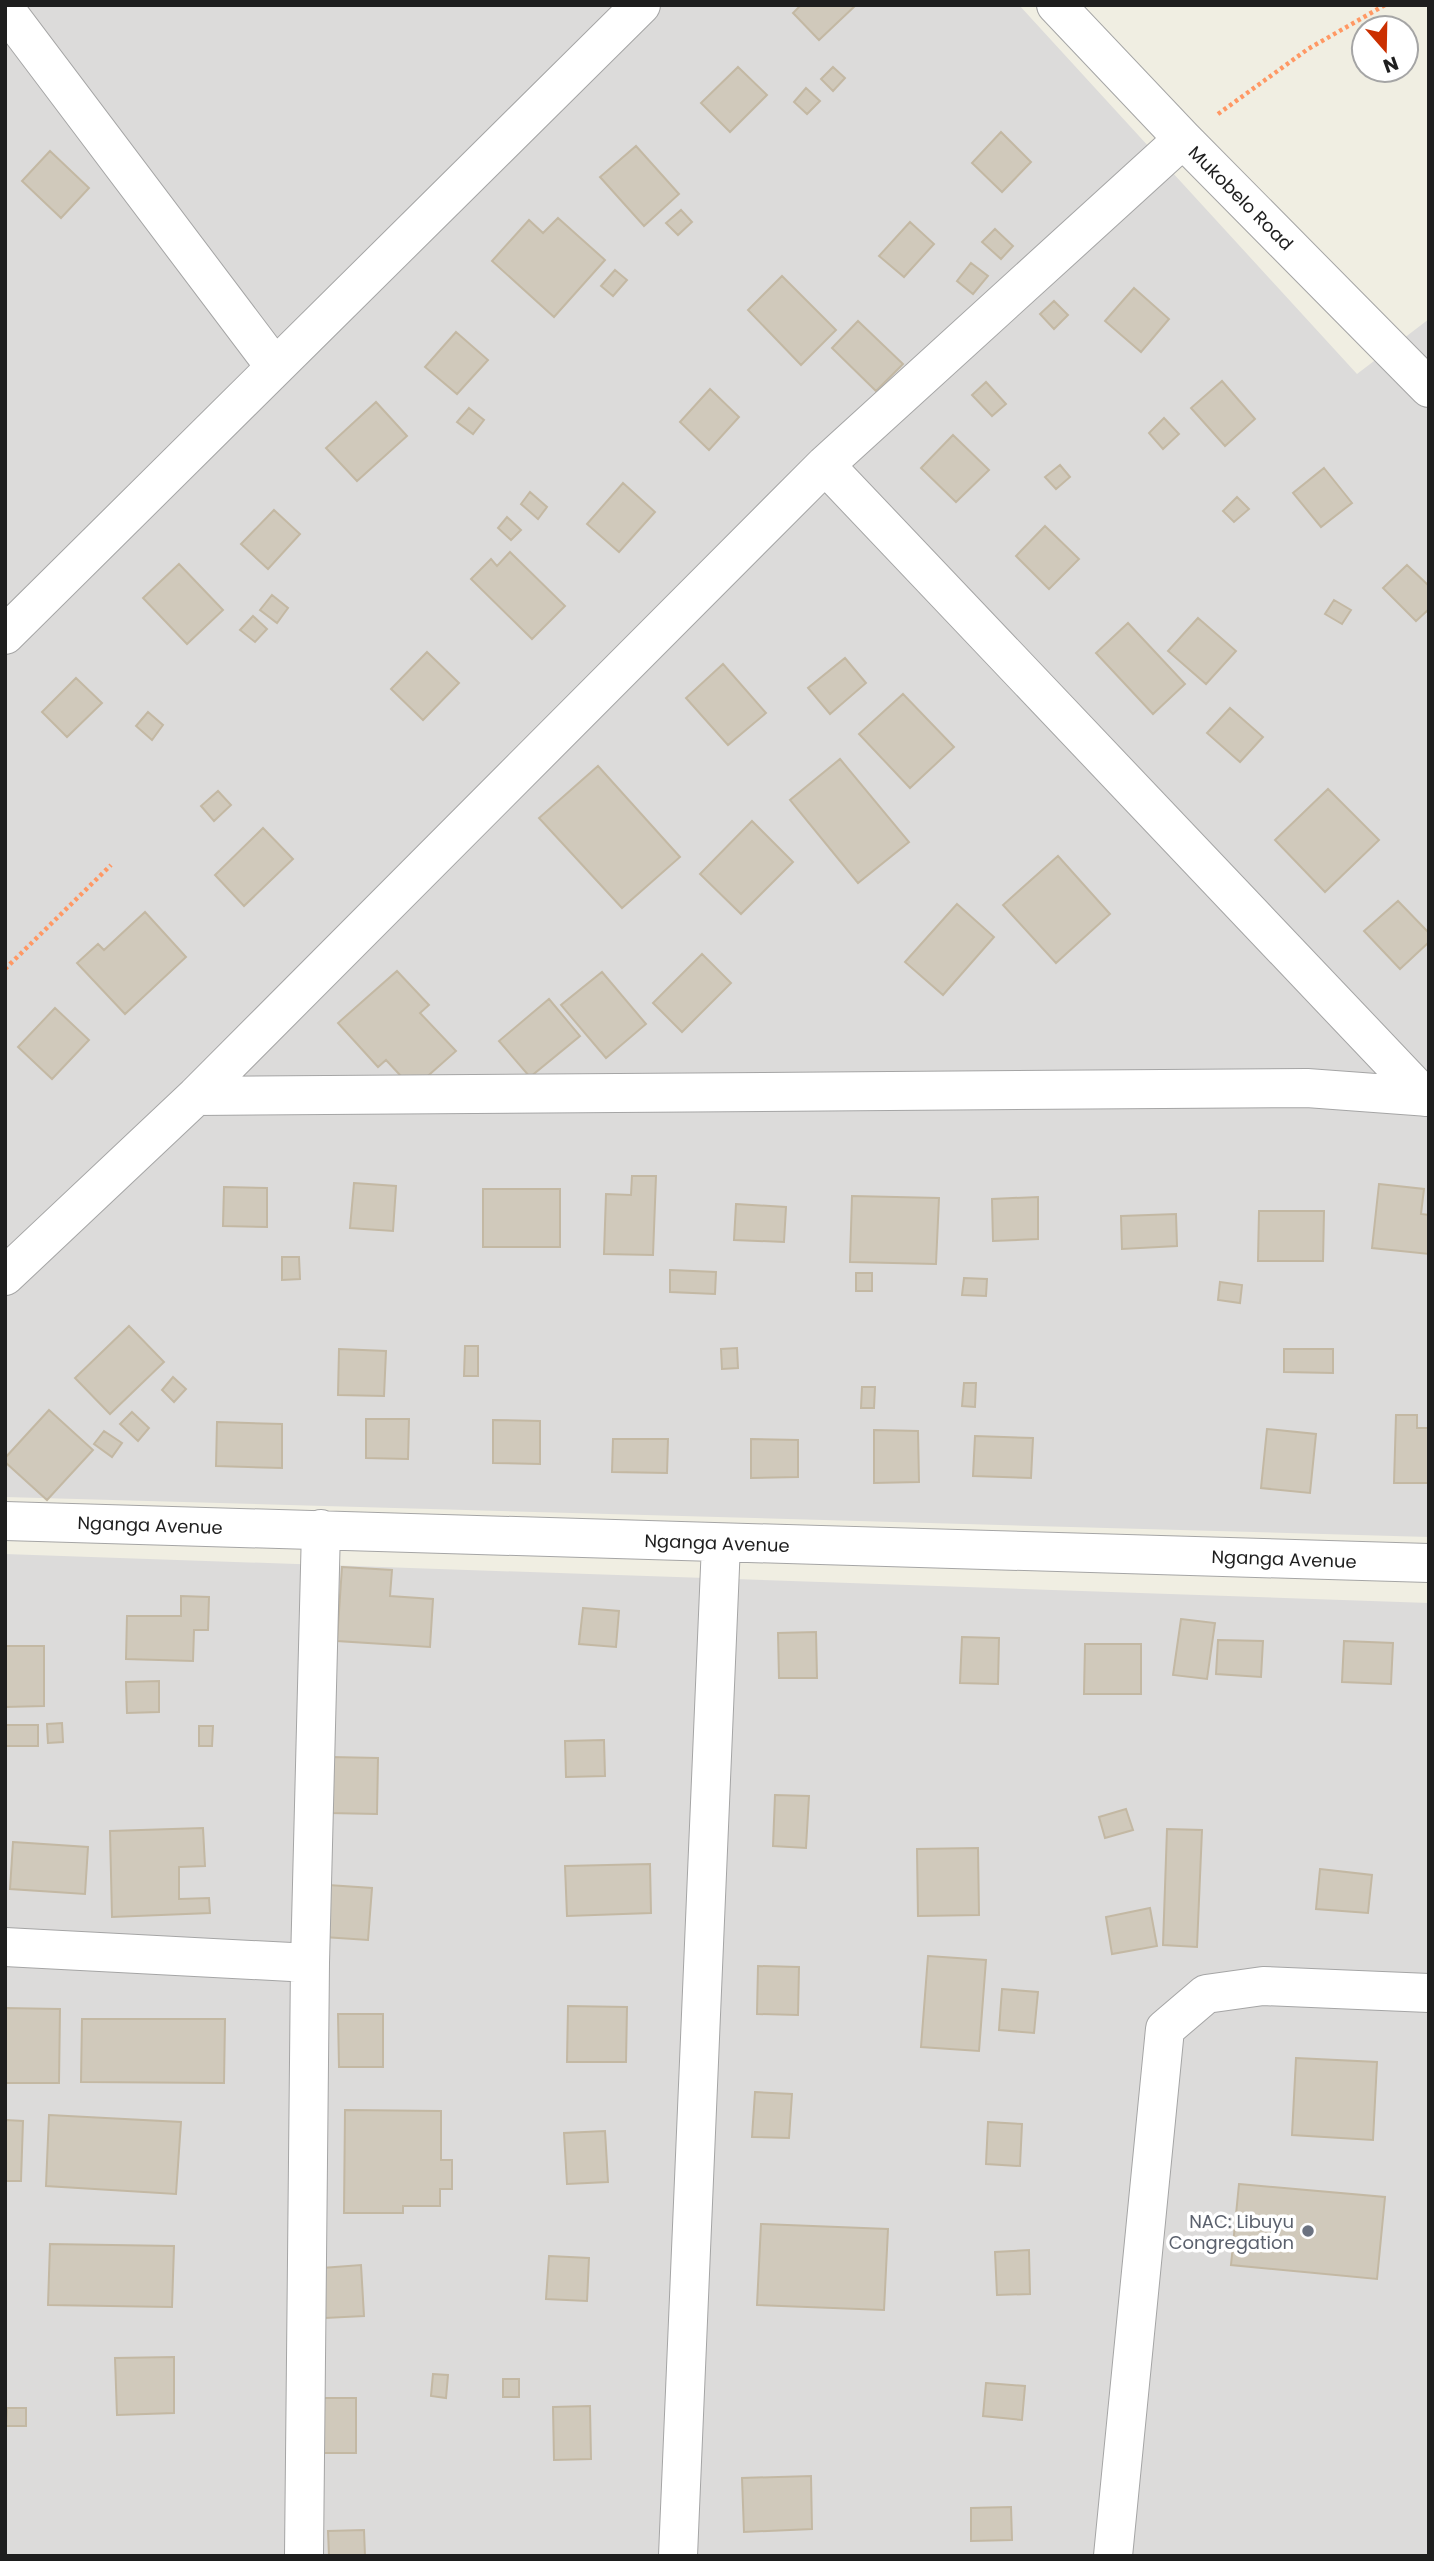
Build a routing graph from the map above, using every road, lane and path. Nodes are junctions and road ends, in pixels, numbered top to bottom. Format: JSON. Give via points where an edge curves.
{"nodes":[{"id":1,"x":641,"y":5,"type":"edge"},
{"id":2,"x":1056,"y":5,"type":"edge"},
{"id":3,"x":1385,"y":5,"type":"edge"},
{"id":4,"x":5,"y":9,"type":"edge"},
{"id":5,"x":1183,"y":139,"type":"junction"},
{"id":6,"x":275,"y":367,"type":"junction"},
{"id":7,"x":1429,"y":388,"type":"edge"},
{"id":8,"x":825,"y":465,"type":"junction"},
{"id":9,"x":5,"y":635,"type":"edge"},
{"id":10,"x":111,"y":865,"type":"dead end"},
{"id":11,"x":5,"y":969,"type":"edge"},
{"id":12,"x":196,"y":1096,"type":"junction"},
{"id":13,"x":1427,"y":1097,"type":"edge"},
{"id":14,"x":5,"y":1276,"type":"edge"},
{"id":15,"x":5,"y":1521,"type":"edge"},
{"id":16,"x":321,"y":1530,"type":"junction"},
{"id":17,"x":721,"y":1544,"type":"junction"},
{"id":18,"x":1429,"y":1563,"type":"edge"},
{"id":19,"x":5,"y":1947,"type":"edge"},
{"id":20,"x":310,"y":1962,"type":"junction"},
{"id":21,"x":1429,"y":1993,"type":"edge"},
{"id":22,"x":304,"y":2556,"type":"edge"},
{"id":23,"x":678,"y":2556,"type":"edge"},
{"id":24,"x":1113,"y":2556,"type":"edge"}],
"edges":[{"from":1,"to":6,"type":"street"},
{"from":2,"to":5,"type":"street","name":"Mukobelo Road"},
{"from":3,"to":5,"type":"path","via":[[1308,49]]},
{"from":4,"to":6,"type":"street"},
{"from":5,"to":7,"type":"street","name":"Mukobelo Road"},
{"from":5,"to":8,"type":"street"},
{"from":6,"to":9,"type":"street"},
{"from":8,"to":12,"type":"street"},
{"from":8,"to":13,"type":"street"},
{"from":10,"to":11,"type":"path"},
{"from":12,"to":13,"type":"street","via":[[1307,1088]]},
{"from":12,"to":14,"type":"street"},
{"from":15,"to":16,"type":"street","name":"Nganga Avenue"},
{"from":16,"to":17,"type":"street","name":"Nganga Avenue"},
{"from":16,"to":20,"type":"street"},
{"from":17,"to":18,"type":"street","name":"Nganga Avenue"},
{"from":17,"to":23,"type":"street"},
{"from":19,"to":20,"type":"street"},
{"from":20,"to":22,"type":"street"},
{"from":21,"to":24,"type":"street","via":[[1263,1986],[1206,1994],[1165,2029]]}]}
